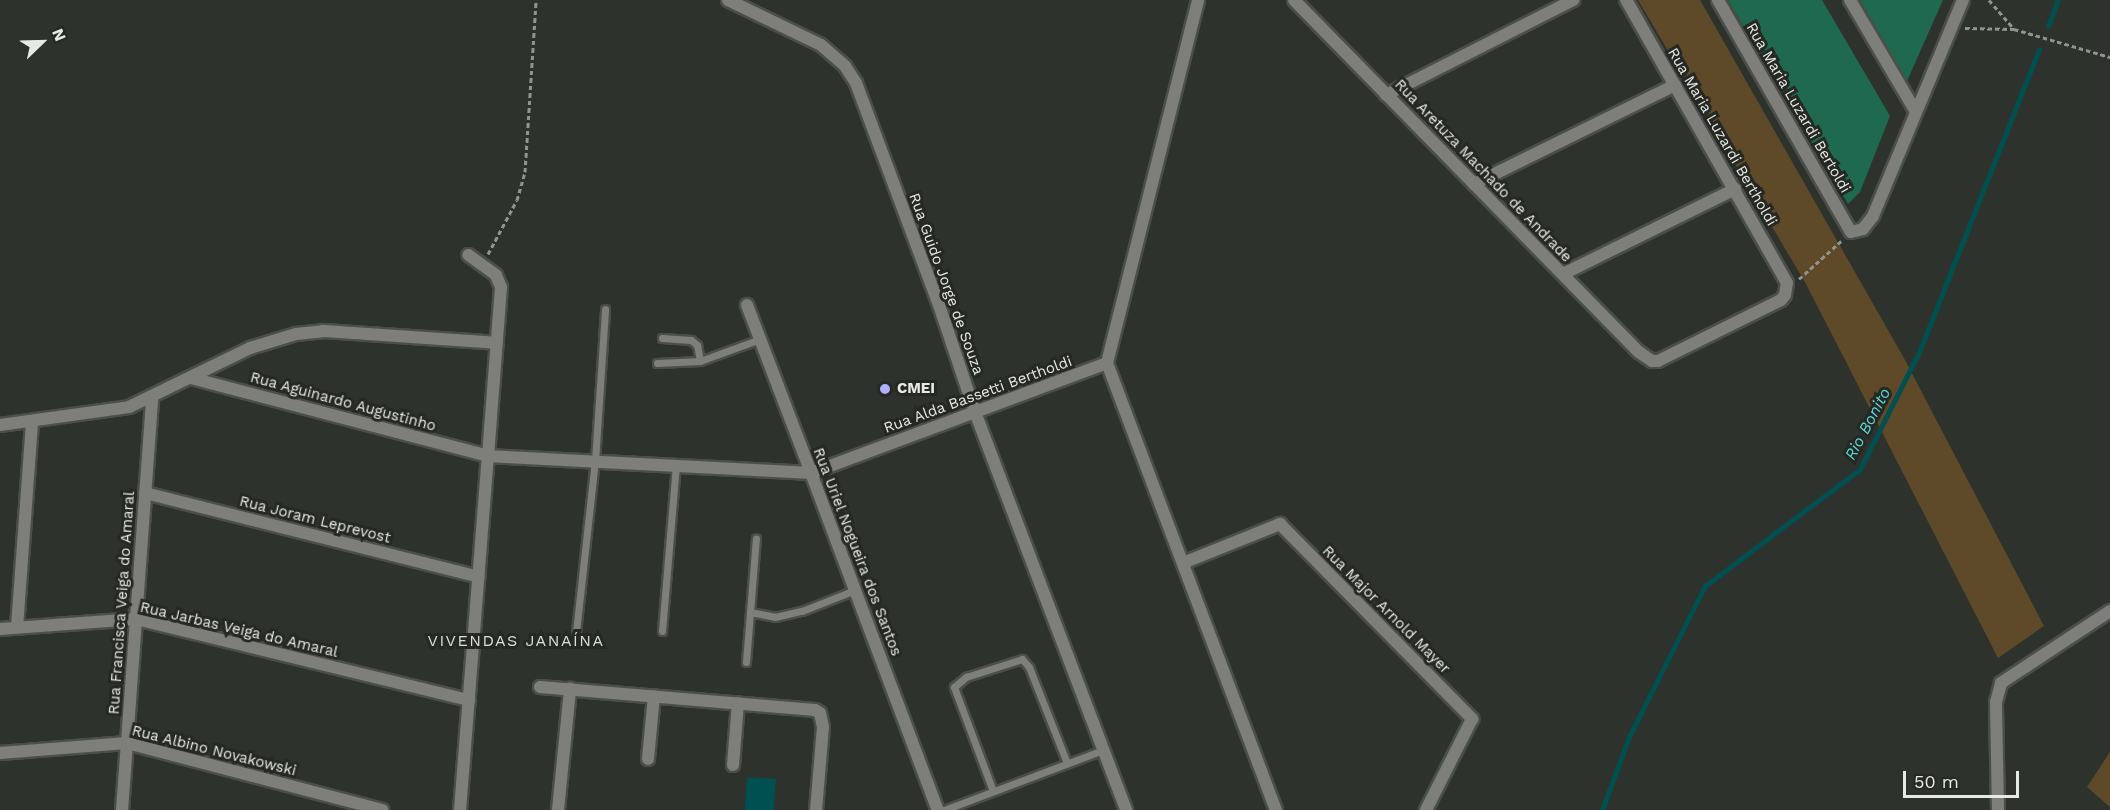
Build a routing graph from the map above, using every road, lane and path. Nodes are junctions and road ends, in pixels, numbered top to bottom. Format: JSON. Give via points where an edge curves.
{"nodes":[{"id":1,"x":536,"y":0,"type":"edge"},
{"id":2,"x":728,"y":0,"type":"edge"},
{"id":3,"x":1198,"y":0,"type":"edge"},
{"id":4,"x":1573,"y":0,"type":"edge"},
{"id":5,"x":1626,"y":0,"type":"edge"},
{"id":6,"x":1718,"y":0,"type":"edge"},
{"id":7,"x":1850,"y":0,"type":"edge"},
{"id":8,"x":1963,"y":0,"type":"edge"},
{"id":9,"x":1989,"y":0,"type":"edge"},
{"id":10,"x":1300,"y":1,"type":"edge"},
{"id":11,"x":1951,"y":29,"type":"junction"},
{"id":12,"x":2014,"y":29,"type":"junction"},
{"id":13,"x":2110,"y":57,"type":"edge"},
{"id":14,"x":1675,"y":85,"type":"junction"},
{"id":15,"x":1386,"y":94,"type":"junction"},
{"id":16,"x":1916,"y":112,"type":"junction"},
{"id":17,"x":1474,"y":184,"type":"junction"},
{"id":18,"x":1735,"y":189,"type":"junction"},
{"id":19,"x":1851,"y":232,"type":"junction"},
{"id":20,"x":468,"y":255,"type":"dead end"},
{"id":21,"x":483,"y":263,"type":"junction"},
{"id":22,"x":1563,"y":274,"type":"junction"},
{"id":23,"x":1787,"y":290,"type":"junction"},
{"id":24,"x":747,"y":305,"type":"dead end"},
{"id":25,"x":605,"y":309,"type":"dead end"},
{"id":26,"x":662,"y":338,"type":"dead end"},
{"id":27,"x":760,"y":339,"type":"junction"},
{"id":28,"x":497,"y":343,"type":"junction"},
{"id":29,"x":700,"y":361,"type":"junction"},
{"id":30,"x":657,"y":363,"type":"dead end"},
{"id":31,"x":1107,"y":363,"type":"junction"},
{"id":32,"x":191,"y":378,"type":"junction"},
{"id":33,"x":152,"y":398,"type":"junction"},
{"id":34,"x":975,"y":412,"type":"junction"},
{"id":35,"x":32,"y":422,"type":"junction"},
{"id":36,"x":0,"y":425,"type":"edge"},
{"id":37,"x":488,"y":456,"type":"junction"},
{"id":38,"x":595,"y":461,"type":"junction"},
{"id":39,"x":676,"y":466,"type":"junction"},
{"id":40,"x":811,"y":473,"type":"junction"},
{"id":41,"x":145,"y":493,"type":"junction"},
{"id":42,"x":756,"y":538,"type":"dead end"},
{"id":43,"x":1183,"y":563,"type":"junction"},
{"id":44,"x":478,"y":577,"type":"junction"},
{"id":45,"x":855,"y":590,"type":"junction"},
{"id":46,"x":2110,"y":611,"type":"edge"},
{"id":47,"x":750,"y":612,"type":"junction"},
{"id":48,"x":136,"y":619,"type":"junction"},
{"id":49,"x":18,"y":627,"type":"junction"},
{"id":50,"x":0,"y":628,"type":"edge"},
{"id":51,"x":662,"y":631,"type":"dead end"},
{"id":52,"x":576,"y":632,"type":"dead end"},
{"id":53,"x":746,"y":662,"type":"dead end"},
{"id":54,"x":540,"y":687,"type":"dead end"},
{"id":55,"x":570,"y":690,"type":"junction"},
{"id":56,"x":654,"y":696,"type":"junction"},
{"id":57,"x":469,"y":700,"type":"junction"},
{"id":58,"x":738,"y":703,"type":"junction"},
{"id":59,"x":127,"y":743,"type":"junction"},
{"id":60,"x":1103,"y":750,"type":"junction"},
{"id":61,"x":0,"y":753,"type":"edge"},
{"id":62,"x":648,"y":759,"type":"dead end"},
{"id":63,"x":1067,"y":763,"type":"junction"},
{"id":64,"x":733,"y":765,"type":"dead end"},
{"id":65,"x":993,"y":791,"type":"junction"},
{"id":66,"x":122,"y":810,"type":"edge"},
{"id":67,"x":382,"y":810,"type":"edge"},
{"id":68,"x":460,"y":810,"type":"edge"},
{"id":69,"x":558,"y":810,"type":"edge"},
{"id":70,"x":816,"y":810,"type":"edge"},
{"id":71,"x":938,"y":810,"type":"edge"},
{"id":72,"x":944,"y":810,"type":"edge"},
{"id":73,"x":1126,"y":810,"type":"edge"},
{"id":74,"x":1276,"y":810,"type":"edge"},
{"id":75,"x":1426,"y":810,"type":"edge"},
{"id":76,"x":1998,"y":810,"type":"edge"}],
"edges":[{"from":1,"to":21,"type":"path","via":[[525,172],[517,200]]},
{"from":2,"to":34,"type":"street","name":"Rua Guido Jorge de Souza","via":[[821,45],[840,60],[855,83],[942,312]]},
{"from":3,"to":31,"type":"street"},
{"from":4,"to":15,"type":"street"},
{"from":5,"to":14,"type":"street","name":"Rua Maria Luzardi Bertholdi"},
{"from":6,"to":19,"type":"street","name":"Rua Maria Luzardi Bertoldi"},
{"from":7,"to":16,"type":"street"},
{"from":8,"to":11,"type":"street"},
{"from":9,"to":12,"type":"path"},
{"from":10,"to":15,"type":"street","name":"Rua Aretuza Machado de Andrade"},
{"from":11,"to":12,"type":"path"},
{"from":11,"to":16,"type":"street"},
{"from":12,"to":13,"type":"path"},
{"from":14,"to":17,"type":"street"},
{"from":14,"to":18,"type":"street","name":"Rua Maria Luzardi Bertholdi"},
{"from":15,"to":17,"type":"street","name":"Rua Aretuza Machado de Andrade"},
{"from":16,"to":19,"type":"street","via":[[1869,223]]},
{"from":17,"to":22,"type":"street","name":"Rua Aretuza Machado de Andrade"},
{"from":18,"to":22,"type":"street"},
{"from":18,"to":23,"type":"street","name":"Rua Maria Luzardi Bertholdi","via":[[1785,277]]},
{"from":19,"to":23,"type":"path"},
{"from":20,"to":21,"type":"street"},
{"from":21,"to":28,"type":"street","via":[[496,275],[501,287]]},
{"from":22,"to":23,"type":"street","name":"Rua Aretuza Machado de Andrade","via":[[1652,361],[1664,359],[1781,300]]},
{"from":24,"to":27,"type":"street","name":"Rua Uriel Nogueira dos Santos"},
{"from":25,"to":38,"type":"lane"},
{"from":26,"to":29,"type":"lane","via":[[691,340],[697,345]]},
{"from":27,"to":29,"type":"lane"},
{"from":27,"to":40,"type":"street","name":"Rua Uriel Nogueira dos Santos"},
{"from":28,"to":32,"type":"street","via":[[323,331],[296,334],[250,348]]},
{"from":28,"to":37,"type":"street"},
{"from":29,"to":30,"type":"lane"},
{"from":31,"to":34,"type":"street","name":"Rua Alda Bassetti Bertholdi"},
{"from":31,"to":43,"type":"street"},
{"from":32,"to":33,"type":"street"},
{"from":32,"to":37,"type":"street","name":"Rua Aguinardo Augustinho"},
{"from":33,"to":35,"type":"street","via":[[107,412]]},
{"from":33,"to":41,"type":"street","name":"Rua Francisca Veiga do Amaral"},
{"from":34,"to":40,"type":"street","name":"Rua Alda Bassetti Bertholdi"},
{"from":34,"to":60,"type":"street","name":"Rua Guido Jorge de Souza"},
{"from":35,"to":36,"type":"street"},
{"from":35,"to":49,"type":"street"},
{"from":37,"to":38,"type":"street","name":"Rua Alda Bassetti Bertholdi"},
{"from":37,"to":44,"type":"street"},
{"from":38,"to":39,"type":"street","name":"Rua Alda Bassetti Bertholdi"},
{"from":38,"to":52,"type":"lane"},
{"from":39,"to":40,"type":"street","name":"Rua Alda Bassetti Bertholdi"},
{"from":39,"to":51,"type":"lane"},
{"from":40,"to":45,"type":"street","name":"Rua Uriel Nogueira dos Santos"},
{"from":41,"to":44,"type":"street","name":"Rua Joram Leprevost"},
{"from":41,"to":48,"type":"street","name":"Rua Francisca Veiga do Amaral"},
{"from":42,"to":47,"type":"lane"},
{"from":43,"to":74,"type":"street"},
{"from":43,"to":75,"type":"street","name":"Rua Major Arnold Mayer","via":[[1280,524],[1472,719]]},
{"from":44,"to":57,"type":"street"},
{"from":45,"to":47,"type":"lane","via":[[775,617]]},
{"from":45,"to":71,"type":"street","name":"Rua Uriel Nogueira dos Santos"},
{"from":46,"to":76,"type":"street","via":[[2001,682],[1996,702]]},
{"from":47,"to":53,"type":"lane"},
{"from":48,"to":49,"type":"street","name":"Rua Jarbas Veiga do Amaral"},
{"from":48,"to":57,"type":"street","name":"Rua Jarbas Veiga do Amaral"},
{"from":48,"to":59,"type":"street","name":"Rua Francisca Veiga do Amaral"},
{"from":49,"to":50,"type":"street","name":"Rua Jarbas Veiga do Amaral"},
{"from":54,"to":55,"type":"street"},
{"from":55,"to":56,"type":"street"},
{"from":55,"to":69,"type":"street"},
{"from":56,"to":58,"type":"street"},
{"from":56,"to":62,"type":"street"},
{"from":57,"to":68,"type":"street"},
{"from":58,"to":64,"type":"street"},
{"from":58,"to":70,"type":"street","via":[[809,708],[820,713],[823,727]]},
{"from":59,"to":61,"type":"street","name":"Rua Albino Novakowski"},
{"from":59,"to":66,"type":"street","name":"Rua Francisca Veiga do Amaral"},
{"from":59,"to":67,"type":"street","name":"Rua Albino Novakowski"},
{"from":60,"to":63,"type":"lane"},
{"from":60,"to":73,"type":"street","name":"Rua Guido Jorge de Souza"},
{"from":63,"to":65,"type":"lane"},
{"from":63,"to":65,"type":"lane","via":[[1029,667],[1022,659],[966,677],[954,687]]},
{"from":65,"to":72,"type":"lane"}]}
